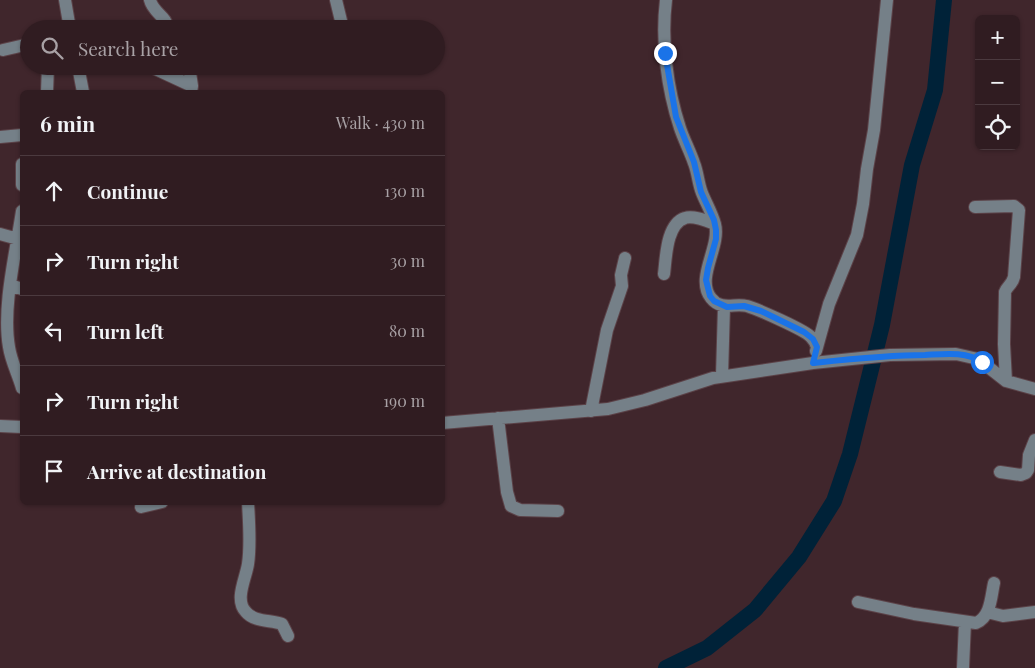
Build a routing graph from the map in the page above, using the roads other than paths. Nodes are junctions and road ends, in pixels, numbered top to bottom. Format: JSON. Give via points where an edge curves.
{"nodes":[{"id":1,"x":65,"y":0,"type":"edge"},
{"id":2,"x":150,"y":0,"type":"edge"},
{"id":3,"x":336,"y":0,"type":"edge"},
{"id":4,"x":666,"y":0,"type":"edge"},
{"id":5,"x":887,"y":0,"type":"edge"},
{"id":6,"x":68,"y":20,"type":"edge"},
{"id":7,"x":165,"y":20,"type":"edge"},
{"id":8,"x":341,"y":20,"type":"edge"},
{"id":9,"x":20,"y":46,"type":"edge"},
{"id":10,"x":3,"y":50,"type":"dead end"},
{"id":11,"x":48,"y":75,"type":"edge"},
{"id":12,"x":79,"y":75,"type":"edge"},
{"id":13,"x":166,"y":75,"type":"edge"},
{"id":14,"x":190,"y":75,"type":"edge"},
{"id":15,"x":192,"y":89,"type":"edge"},
{"id":16,"x":47,"y":90,"type":"edge"},
{"id":17,"x":82,"y":90,"type":"edge"},
{"id":18,"x":20,"y":134,"type":"edge"},
{"id":19,"x":0,"y":137,"type":"edge"},
{"id":20,"x":975,"y":207,"type":"dead end"},
{"id":21,"x":715,"y":224,"type":"junction"},
{"id":22,"x":20,"y":225,"type":"edge"},
{"id":23,"x":0,"y":234,"type":"edge"},
{"id":24,"x":18,"y":239,"type":"junction"},
{"id":25,"x":19,"y":253,"type":"edge"},
{"id":26,"x":625,"y":258,"type":"dead end"},
{"id":27,"x":664,"y":274,"type":"dead end"},
{"id":28,"x":16,"y":287,"type":"edge"},
{"id":29,"x":724,"y":306,"type":"junction"},
{"id":30,"x":817,"y":347,"type":"junction"},
{"id":31,"x":4,"y":348,"type":"edge"},
{"id":32,"x":813,"y":363,"type":"junction"},
{"id":33,"x":722,"y":376,"type":"junction"},
{"id":34,"x":1006,"y":381,"type":"junction"},
{"id":35,"x":20,"y":384,"type":"edge"},
{"id":36,"x":1035,"y":389,"type":"edge"},
{"id":37,"x":591,"y":411,"type":"junction"},
{"id":38,"x":498,"y":418,"type":"junction"},
{"id":39,"x":445,"y":423,"type":"edge"},
{"id":40,"x":0,"y":426,"type":"edge"},
{"id":41,"x":20,"y":427,"type":"edge"},
{"id":42,"x":1035,"y":440,"type":"edge"},
{"id":43,"x":1000,"y":472,"type":"dead end"},
{"id":44,"x":149,"y":505,"type":"edge"},
{"id":45,"x":248,"y":505,"type":"edge"},
{"id":46,"x":141,"y":507,"type":"dead end"},
{"id":47,"x":558,"y":511,"type":"dead end"},
{"id":48,"x":994,"y":583,"type":"dead end"},
{"id":49,"x":858,"y":602,"type":"dead end"},
{"id":50,"x":987,"y":612,"type":"junction"},
{"id":51,"x":1035,"y":612,"type":"edge"},
{"id":52,"x":965,"y":622,"type":"junction"},
{"id":53,"x":288,"y":636,"type":"dead end"},
{"id":54,"x":963,"y":668,"type":"edge"}],
"edges":[{"from":1,"to":6,"type":"street"},
{"from":2,"to":7,"type":"street","via":[[155,11]]},
{"from":3,"to":8,"type":"street"},
{"from":4,"to":21,"type":"street","via":[[664,41],[676,117]]},
{"from":5,"to":30,"type":"street","via":[[874,130],[860,221]]},
{"from":9,"to":10,"type":"street"},
{"from":11,"to":16,"type":"street"},
{"from":12,"to":17,"type":"street"},
{"from":13,"to":15,"type":"street"},
{"from":14,"to":15,"type":"street"},
{"from":18,"to":19,"type":"street"},
{"from":20,"to":34,"type":"street","via":[[1014,206],[1019,210],[1014,276],[1005,292]]},
{"from":21,"to":27,"type":"street","via":[[688,218],[681,220],[670,236]]},
{"from":21,"to":29,"type":"street","via":[[716,239],[707,284],[712,299]]},
{"from":22,"to":24,"type":"street"},
{"from":23,"to":24,"type":"street"},
{"from":24,"to":25,"type":"street"},
{"from":25,"to":28,"type":"street"},
{"from":26,"to":37,"type":"street","via":[[622,286],[607,330]]},
{"from":28,"to":31,"type":"street","via":[[8,299]]},
{"from":29,"to":30,"type":"street","via":[[744,306],[761,311],[804,332]]},
{"from":29,"to":33,"type":"street"},
{"from":30,"to":32,"type":"street"},
{"from":31,"to":35,"type":"street"},
{"from":32,"to":33,"type":"street"},
{"from":32,"to":34,"type":"street","via":[[890,355],[956,354],[978,359]]},
{"from":33,"to":37,"type":"street","via":[[626,405]]},
{"from":34,"to":36,"type":"street"},
{"from":37,"to":38,"type":"street"},
{"from":38,"to":39,"type":"street"},
{"from":38,"to":47,"type":"street","via":[[511,506],[520,510]]},
{"from":40,"to":41,"type":"street"},
{"from":42,"to":43,"type":"street","via":[[1026,474]]},
{"from":44,"to":46,"type":"street"},
{"from":45,"to":53,"type":"street","via":[[250,545],[241,596],[243,609],[253,617],[282,624]]},
{"from":48,"to":50,"type":"street"},
{"from":49,"to":52,"type":"street"},
{"from":50,"to":51,"type":"street","via":[[1003,616]]},
{"from":50,"to":52,"type":"street","via":[[979,622]]},
{"from":52,"to":54,"type":"street"}]}
